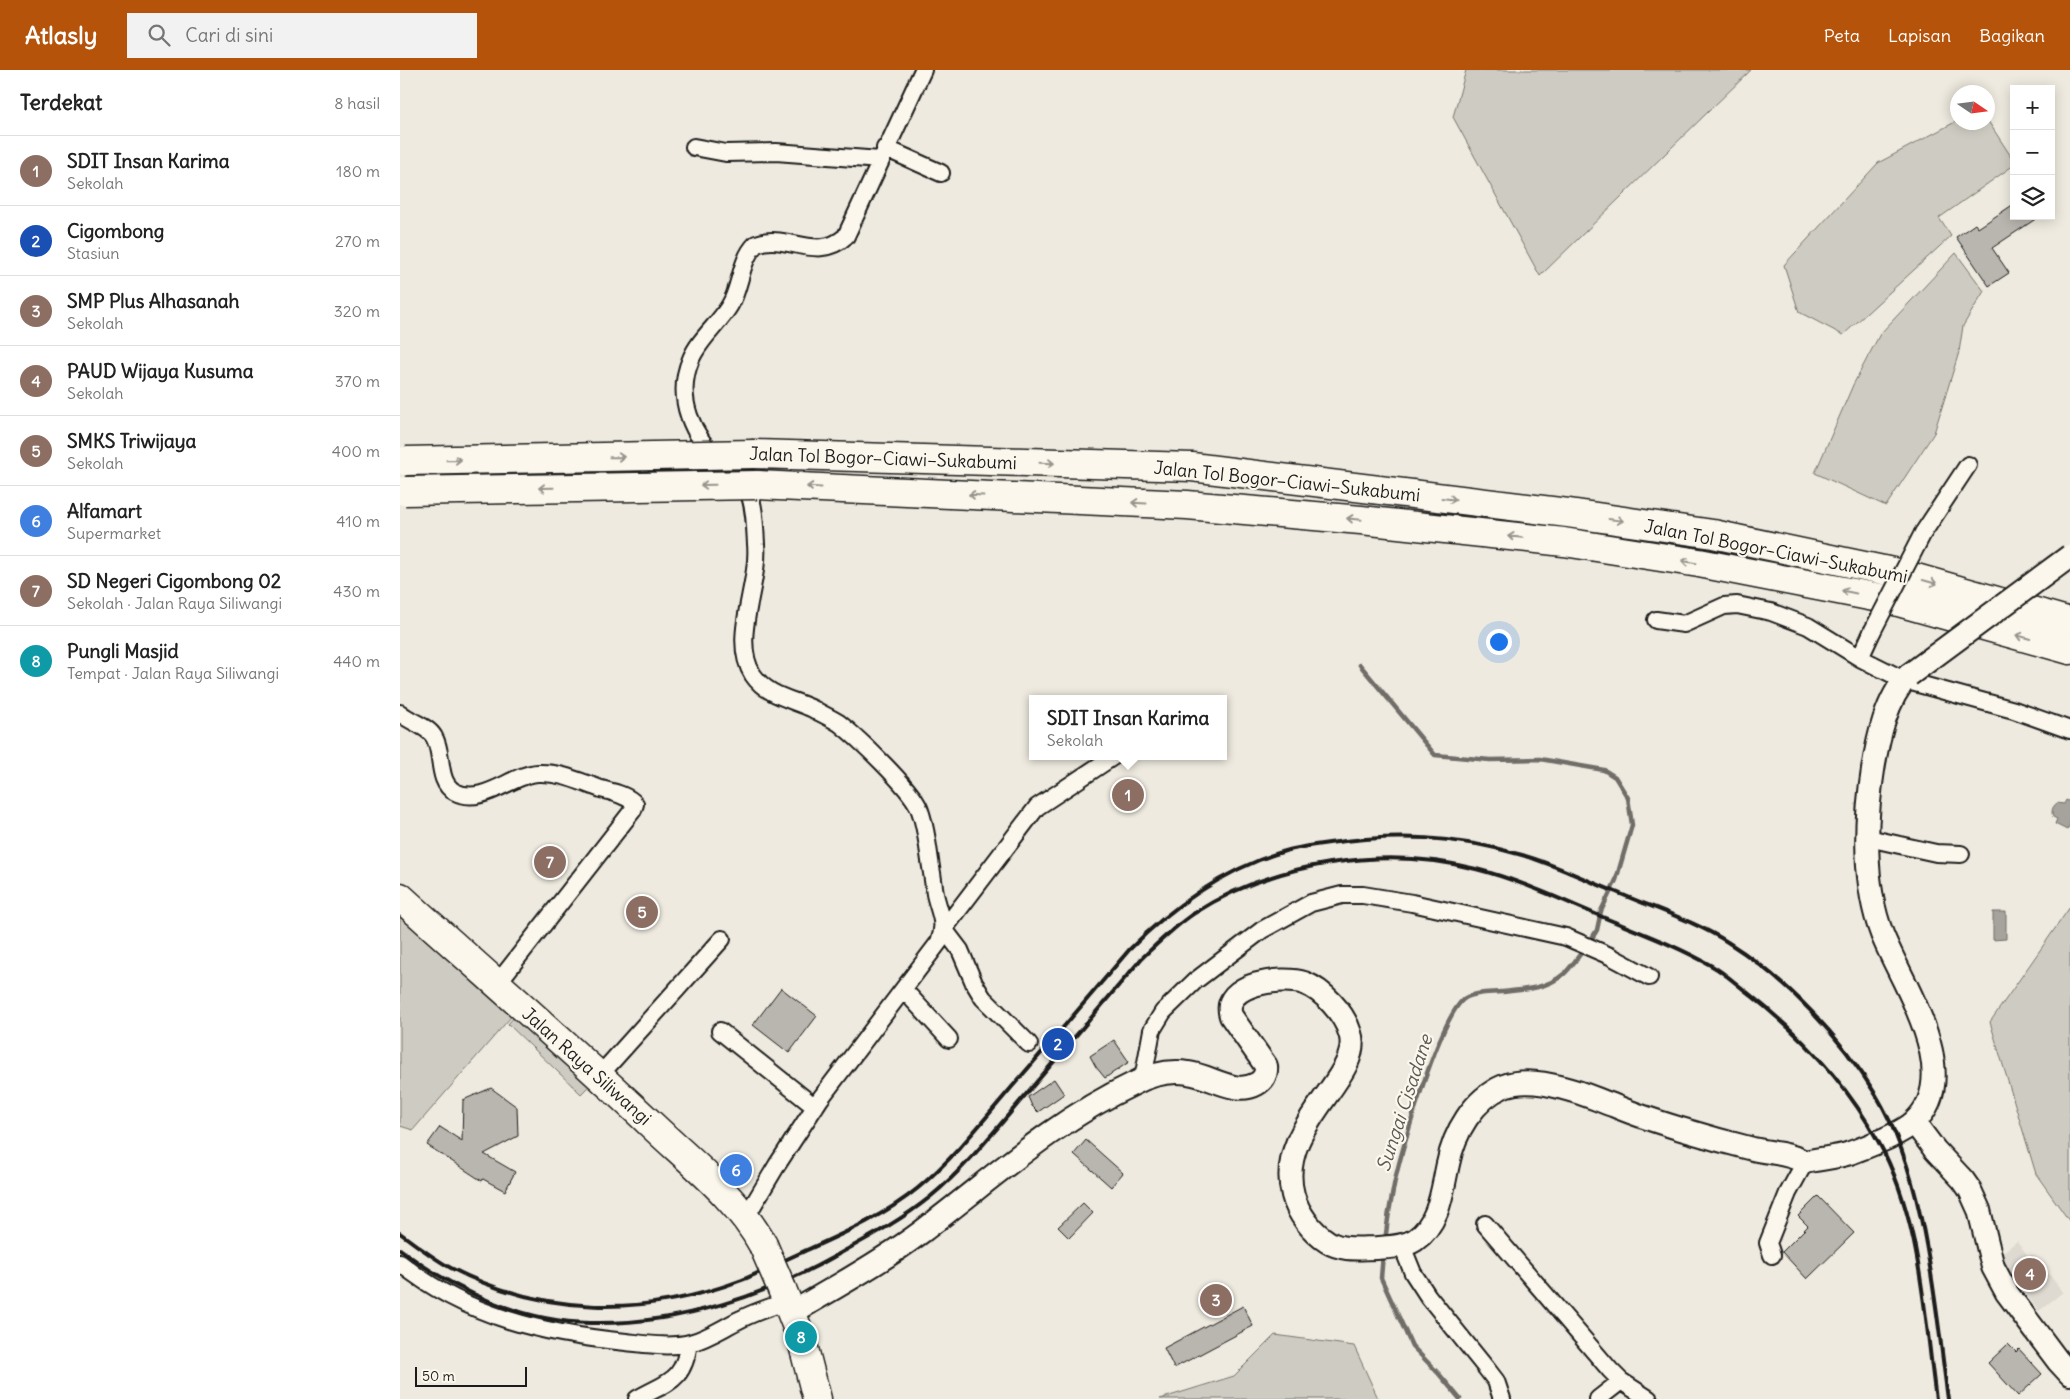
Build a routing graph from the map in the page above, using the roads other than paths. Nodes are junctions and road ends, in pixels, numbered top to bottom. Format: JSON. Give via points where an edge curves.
{"nodes":[{"id":1,"x":923,"y":70,"type":"edge"},
{"id":2,"x":694,"y":147,"type":"dead end"},
{"id":3,"x":883,"y":154,"type":"junction"},
{"id":4,"x":941,"y":173,"type":"dead end"},
{"id":5,"x":403,"y":461,"type":"edge"},
{"id":6,"x":1968,"y":465,"type":"dead end"},
{"id":7,"x":402,"y":491,"type":"edge"},
{"id":8,"x":2070,"y":556,"type":"edge"},
{"id":9,"x":1656,"y":620,"type":"dead end"},
{"id":10,"x":2070,"y":622,"type":"edge"},
{"id":11,"x":2070,"y":650,"type":"edge"},
{"id":12,"x":1860,"y":658,"type":"junction"},
{"id":13,"x":1907,"y":678,"type":"junction"},
{"id":14,"x":400,"y":713,"type":"edge"},
{"id":15,"x":2070,"y":730,"type":"edge"},
{"id":16,"x":1108,"y":760,"type":"edge"},
{"id":17,"x":1868,"y":838,"type":"junction"},
{"id":18,"x":1961,"y":854,"type":"dead end"},
{"id":19,"x":400,"y":897,"type":"edge"},
{"id":20,"x":944,"y":929,"type":"junction"},
{"id":21,"x":722,"y":938,"type":"dead end"},
{"id":22,"x":1649,"y":977,"type":"dead end"},
{"id":23,"x":497,"y":984,"type":"junction"},
{"id":24,"x":904,"y":990,"type":"junction"},
{"id":25,"x":720,"y":1031,"type":"dead end"},
{"id":26,"x":950,"y":1040,"type":"dead end"},
{"id":27,"x":1029,"y":1044,"type":"dead end"},
{"id":28,"x":599,"y":1076,"type":"junction"},
{"id":29,"x":1143,"y":1079,"type":"junction"},
{"id":30,"x":815,"y":1107,"type":"junction"},
{"id":31,"x":1914,"y":1122,"type":"junction"},
{"id":32,"x":1805,"y":1162,"type":"junction"},
{"id":33,"x":746,"y":1217,"type":"junction"},
{"id":34,"x":1485,"y":1224,"type":"dead end"},
{"id":35,"x":1395,"y":1246,"type":"junction"},
{"id":36,"x":1772,"y":1255,"type":"dead end"},
{"id":37,"x":400,"y":1263,"type":"edge"},
{"id":38,"x":787,"y":1301,"type":"junction"},
{"id":39,"x":689,"y":1343,"type":"junction"},
{"id":40,"x":2070,"y":1374,"type":"edge"},
{"id":41,"x":1621,"y":1381,"type":"junction"},
{"id":42,"x":637,"y":1399,"type":"edge"},
{"id":43,"x":817,"y":1399,"type":"edge"},
{"id":44,"x":1502,"y":1399,"type":"edge"},
{"id":45,"x":1598,"y":1399,"type":"edge"},
{"id":46,"x":1648,"y":1399,"type":"edge"}],
"edges":[{"from":1,"to":3,"type":"street"},
{"from":2,"to":3,"type":"street","via":[[726,153]]},
{"from":3,"to":4,"type":"street"},
{"from":3,"to":20,"type":"street","via":[[851,228],[839,242],[822,248],[766,242],[756,244],[731,304],[690,360],[685,403],[698,436],[743,484],[750,496],[757,551],[744,647],[746,663],[765,688],[842,725],[914,800],[921,815]]},
{"from":5,"to":10,"type":"highway","name":"Jalan Tol Bogor–Ciawi–Sukabumi","one_way":true,"bridge":true,"via":[[754,454],[1192,467],[1712,534],[1902,574]]},
{"from":6,"to":12,"type":"street","bridge":true,"via":[[1923,533]]},
{"from":11,"to":7,"type":"highway","name":"Jalan Tol Bogor–Ciawi–Sukabumi","one_way":true,"bridge":true,"via":[[1894,601],[1699,563],[1564,542],[1361,520],[1187,505],[757,485]]},
{"from":8,"to":13,"type":"main road","bridge":true},
{"from":9,"to":12,"type":"street","via":[[1684,624],[1724,606],[1737,605],[1771,612],[1808,626]]},
{"from":12,"to":13,"type":"street"},
{"from":13,"to":15,"type":"street"},
{"from":13,"to":17,"type":"main road","via":[[1886,714],[1876,750],[1869,794]]},
{"from":14,"to":23,"type":"street","via":[[432,734],[445,781],[453,791],[463,795],[483,794],[540,773],[566,776],[619,794],[635,804]]},
{"from":16,"to":20,"type":"street","via":[[1037,808]]},
{"from":17,"to":18,"type":"street","via":[[1936,853]]},
{"from":17,"to":31,"type":"main road","via":[[1873,900],[1882,933],[1920,1017],[1934,1065],[1928,1104]]},
{"from":19,"to":23,"type":"highway","name":"Jalan Raya Siliwangi"},
{"from":20,"to":24,"type":"street","via":[[939,942]]},
{"from":20,"to":27,"type":"street","via":[[960,950],[983,998]]},
{"from":21,"to":28,"type":"street"},
{"from":22,"to":29,"type":"street","via":[[1566,937],[1412,903],[1342,895],[1311,903],[1262,930],[1195,981],[1163,1012],[1152,1030]]},
{"from":23,"to":28,"type":"highway","name":"Jalan Raya Siliwangi"},
{"from":24,"to":26,"type":"street"},
{"from":24,"to":30,"type":"street"},
{"from":25,"to":30,"type":"street"},
{"from":28,"to":33,"type":"highway","name":"Jalan Raya Siliwangi"},
{"from":29,"to":35,"type":"main road","via":[[1167,1072],[1188,1072],[1238,1088],[1254,1085],[1264,1078],[1266,1066],[1231,1016],[1232,1000],[1253,985],[1278,980],[1300,982],[1319,991],[1348,1026],[1352,1037],[1351,1051],[1340,1075],[1298,1138],[1289,1177],[1296,1206],[1310,1226],[1332,1244],[1351,1249]]},
{"from":29,"to":38,"type":"main road","via":[[1063,1123],[918,1234],[831,1291]]},
{"from":30,"to":33,"type":"street"},
{"from":31,"to":32,"type":"main road","via":[[1895,1134],[1849,1153]]},
{"from":31,"to":40,"type":"main road","via":[[1964,1180],[1979,1210],[1990,1258],[2007,1293]]},
{"from":32,"to":35,"type":"main road","via":[[1794,1156],[1681,1129],[1562,1087],[1514,1084],[1494,1092],[1472,1111],[1450,1153],[1440,1202],[1430,1224],[1415,1240]]},
{"from":32,"to":36,"type":"street","via":[[1788,1192],[1768,1243]]},
{"from":33,"to":38,"type":"highway","name":"Jalan Raya Siliwangi","bridge":true,"via":[[763,1244]]},
{"from":34,"to":41,"type":"street"},
{"from":35,"to":44,"type":"street","via":[[1422,1287],[1496,1381]]},
{"from":37,"to":39,"type":"street","via":[[464,1304],[542,1330],[651,1344]]},
{"from":38,"to":39,"type":"street"},
{"from":38,"to":43,"type":"highway","name":"Jalan Raya Siliwangi","via":[[801,1337]]},
{"from":39,"to":42,"type":"street","via":[[681,1372]]},
{"from":41,"to":45,"type":"street"},
{"from":41,"to":46,"type":"street"}]}
